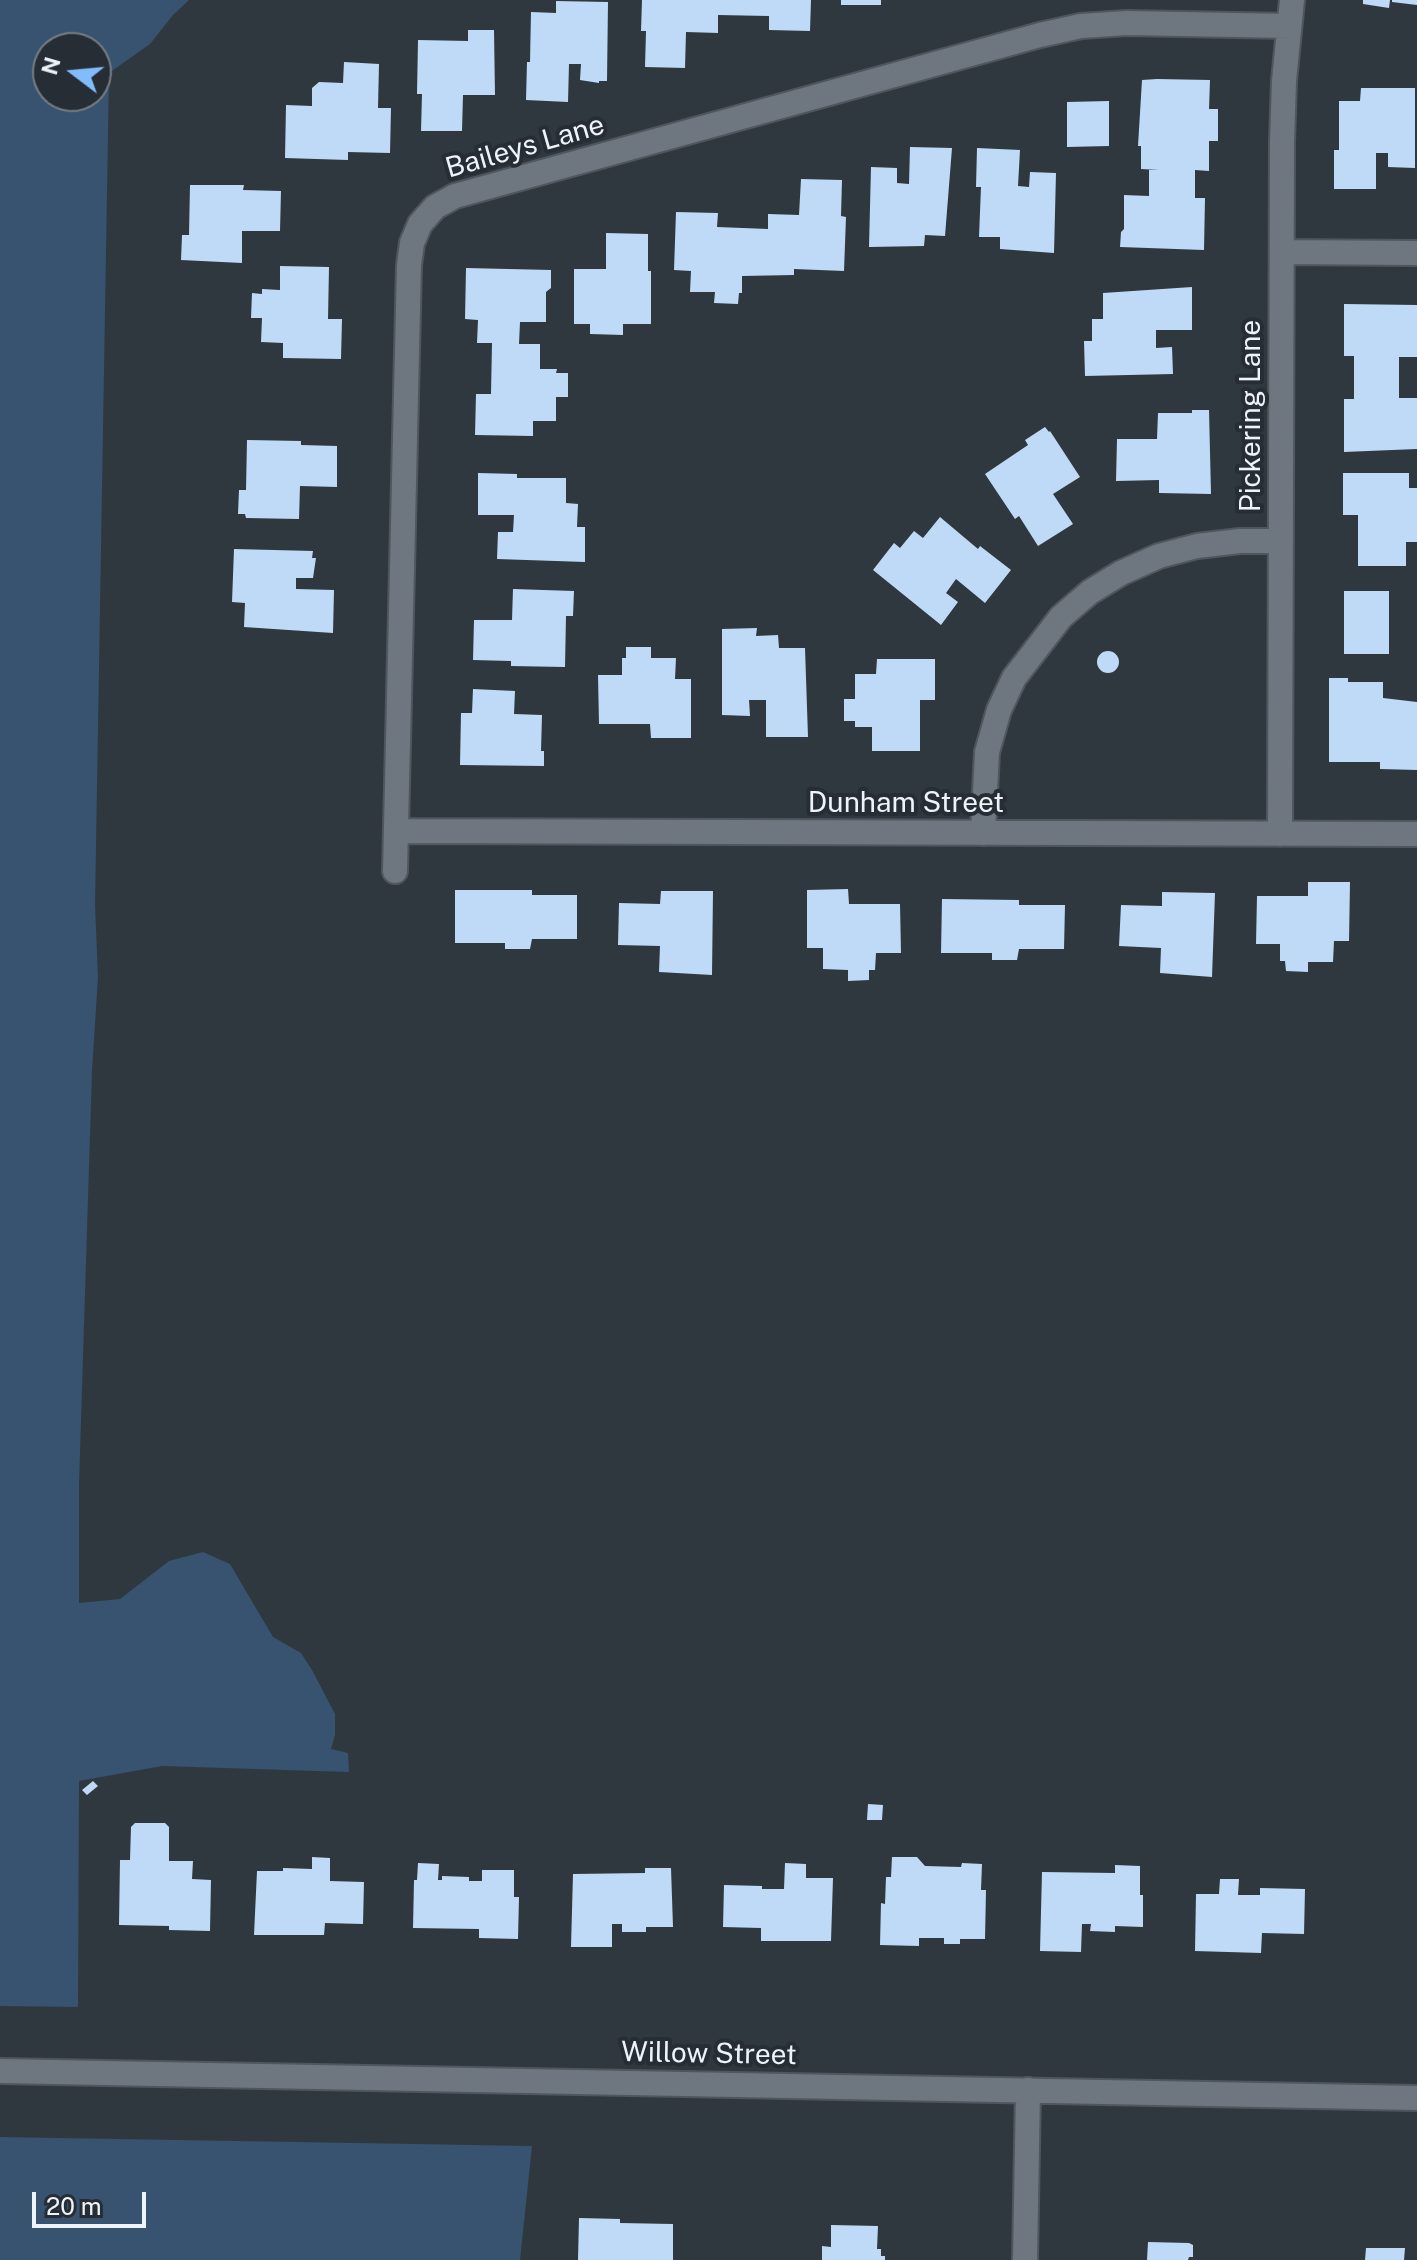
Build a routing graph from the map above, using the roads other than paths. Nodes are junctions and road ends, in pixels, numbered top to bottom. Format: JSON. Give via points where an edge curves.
{"nodes":[{"id":1,"x":1292,"y":0,"type":"edge"},
{"id":2,"x":1289,"y":26,"type":"junction"},
{"id":3,"x":1282,"y":252,"type":"junction"},
{"id":4,"x":1417,"y":253,"type":"edge"},
{"id":5,"x":1281,"y":541,"type":"junction"},
{"id":6,"x":396,"y":831,"type":"junction"},
{"id":7,"x":983,"y":833,"type":"junction"},
{"id":8,"x":1280,"y":834,"type":"junction"},
{"id":9,"x":1417,"y":834,"type":"edge"},
{"id":10,"x":395,"y":871,"type":"dead end"},
{"id":11,"x":0,"y":2071,"type":"edge"},
{"id":12,"x":1028,"y":2090,"type":"junction"},
{"id":13,"x":1417,"y":2098,"type":"edge"},
{"id":14,"x":1025,"y":2260,"type":"edge"}],
"edges":[{"from":1,"to":2,"type":"street","name":"Pickering Lane"},
{"from":2,"to":3,"type":"street","name":"Pickering Lane"},
{"from":2,"to":6,"type":"street","name":"Baileys Lane","via":[[1081,26],[455,196],[435,207],[420,224],[409,265]]},
{"from":3,"to":4,"type":"street"},
{"from":3,"to":5,"type":"street","name":"Pickering Lane"},
{"from":5,"to":7,"type":"street","via":[[1197,546],[1159,556],[1090,592],[1061,617],[1014,678],[999,710],[987,752]]},
{"from":5,"to":8,"type":"street","name":"Pickering Lane"},
{"from":6,"to":7,"type":"street","name":"Dunham Street"},
{"from":6,"to":10,"type":"street","name":"Baileys Lane"},
{"from":7,"to":8,"type":"street","name":"Dunham Street"},
{"from":8,"to":9,"type":"street","name":"Dunham Street"},
{"from":11,"to":12,"type":"street","name":"Willow Street"},
{"from":12,"to":13,"type":"street","name":"Willow Street"},
{"from":12,"to":14,"type":"street"}]}
